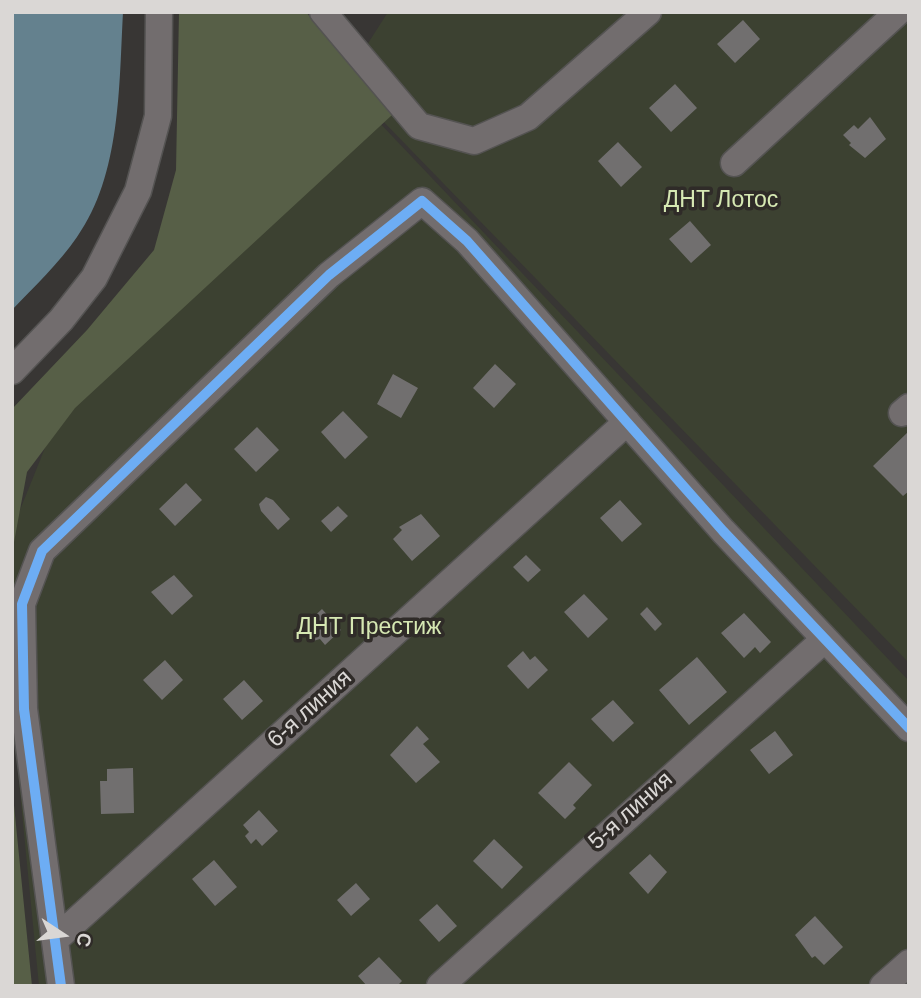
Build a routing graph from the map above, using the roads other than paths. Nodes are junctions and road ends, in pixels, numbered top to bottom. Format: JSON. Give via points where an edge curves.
{"nodes":[{"id":1,"x":159,"y":12,"type":"edge"},
{"id":2,"x":323,"y":12,"type":"edge"},
{"id":3,"x":648,"y":12,"type":"edge"},
{"id":4,"x":898,"y":12,"type":"edge"},
{"id":5,"x":734,"y":163,"type":"dead end"},
{"id":6,"x":12,"y":371,"type":"edge"},
{"id":7,"x":627,"y":422,"type":"junction"},
{"id":8,"x":825,"y":639,"type":"junction"},
{"id":9,"x":909,"y":728,"type":"edge"},
{"id":10,"x":56,"y":939,"type":"junction"},
{"id":11,"x":909,"y":963,"type":"edge"},
{"id":12,"x":61,"y":986,"type":"edge"},
{"id":13,"x":440,"y":986,"type":"edge"},
{"id":14,"x":883,"y":986,"type":"edge"}],
"edges":[{"from":1,"to":6,"type":"street","via":[[158,116],[138,191],[94,278]]},
{"from":2,"to":3,"type":"street","via":[[419,126],[474,141],[528,117]]},
{"from":4,"to":5,"type":"street"},
{"from":7,"to":8,"type":"street"},
{"from":7,"to":10,"type":"street","name":"6-я линия"},
{"from":7,"to":10,"type":"street","via":[[467,241],[422,201],[329,275],[42,551],[22,604],[24,709]]},
{"from":8,"to":9,"type":"street"},
{"from":8,"to":13,"type":"street","name":"5-я линия"},
{"from":10,"to":12,"type":"street"},
{"from":11,"to":14,"type":"street"}]}
